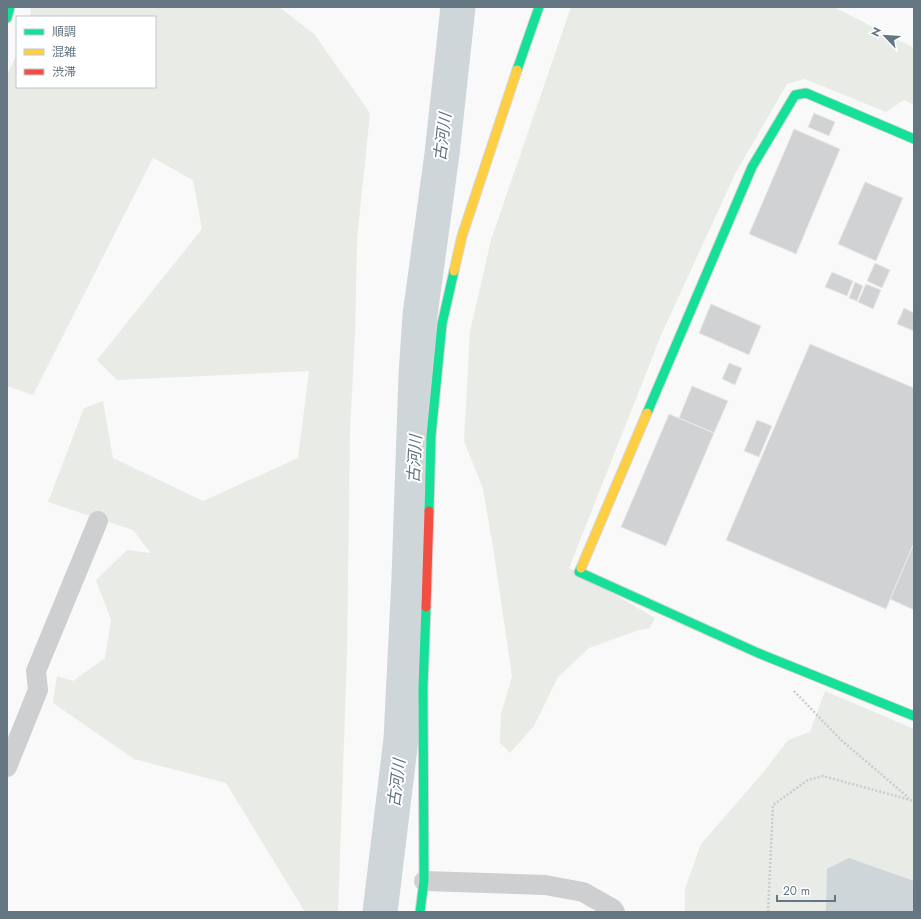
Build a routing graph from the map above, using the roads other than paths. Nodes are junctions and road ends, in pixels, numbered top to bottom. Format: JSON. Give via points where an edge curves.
{"nodes":[{"id":1,"x":10,"y":7,"type":"edge"},
{"id":2,"x":539,"y":7,"type":"edge"},
{"id":3,"x":7,"y":18,"type":"edge"},
{"id":4,"x":914,"y":139,"type":"edge"},
{"id":5,"x":98,"y":521,"type":"dead end"},
{"id":6,"x":914,"y":716,"type":"edge"},
{"id":7,"x":7,"y":768,"type":"edge"},
{"id":8,"x":424,"y":881,"type":"junction"},
{"id":9,"x":420,"y":912,"type":"edge"},
{"id":10,"x":615,"y":912,"type":"edge"}],
"edges":[{"from":1,"to":3,"type":"street"},
{"from":2,"to":8,"type":"street","via":[[462,236],[442,324],[430,436],[423,687]]},
{"from":4,"to":6,"type":"street","via":[[806,93],[795,95],[752,167],[579,572],[758,653]]},
{"from":5,"to":7,"type":"street","via":[[36,671],[38,690]]},
{"from":8,"to":9,"type":"street"},
{"from":8,"to":10,"type":"street","via":[[545,885],[583,892]]}]}
